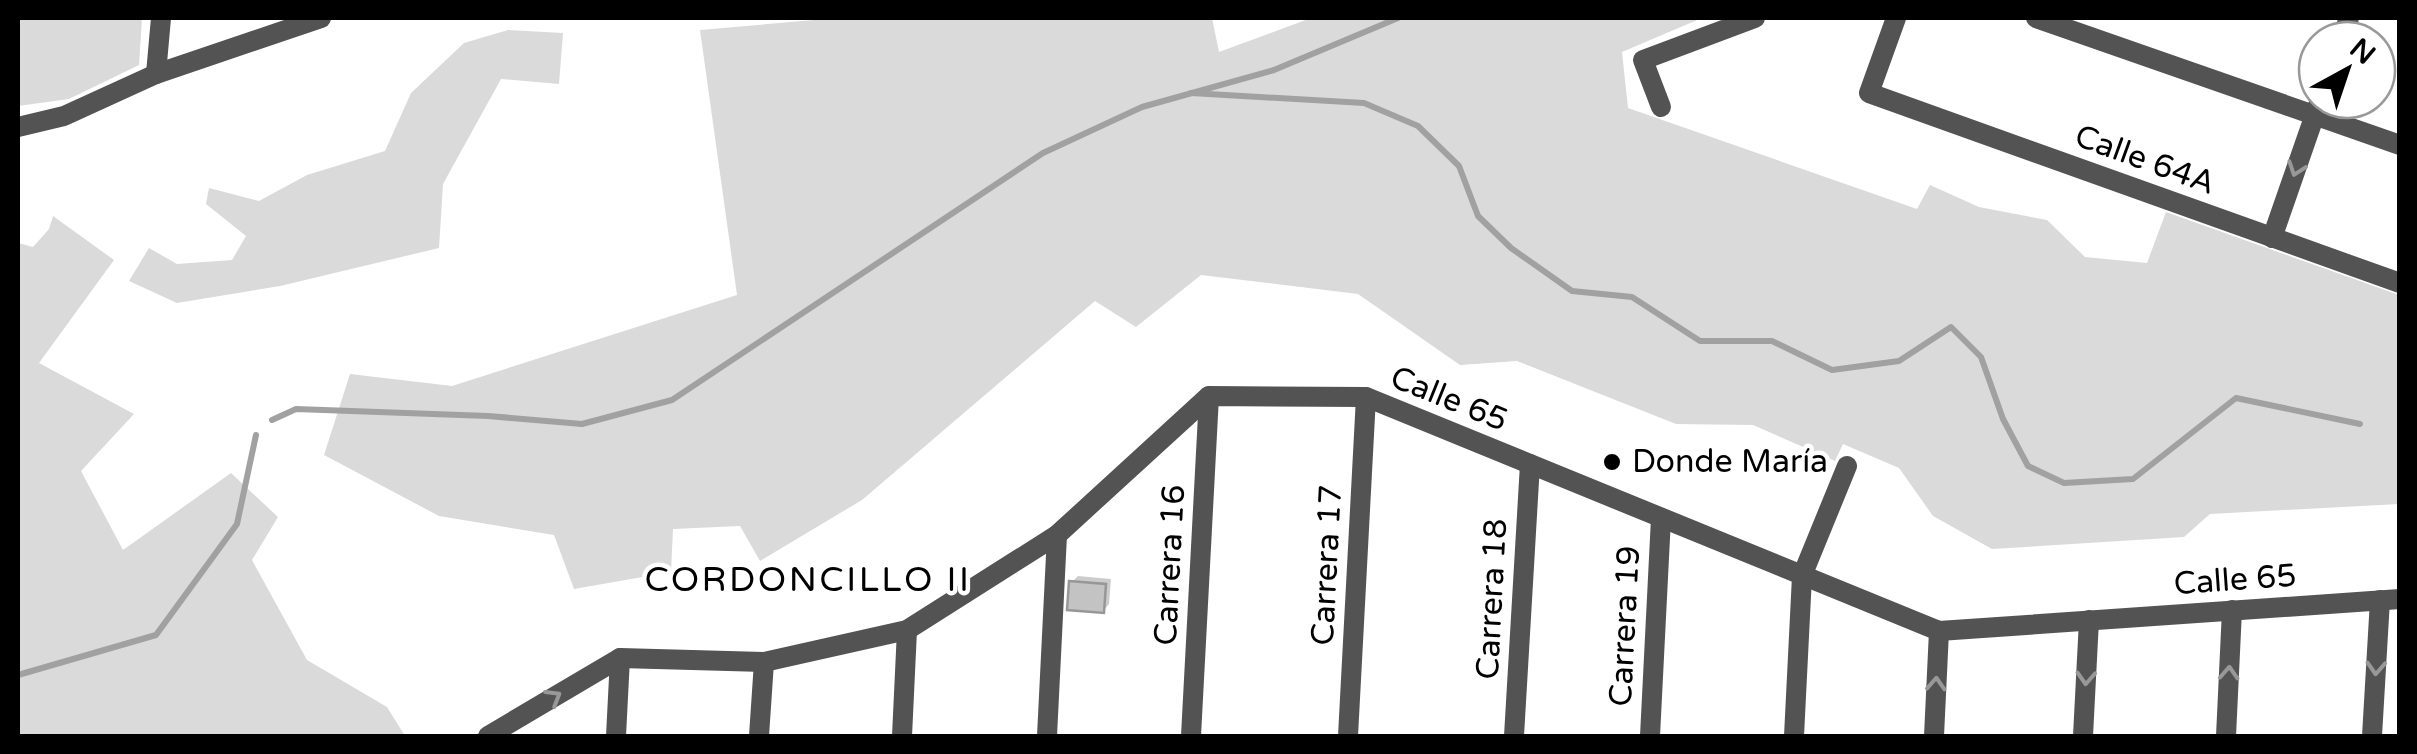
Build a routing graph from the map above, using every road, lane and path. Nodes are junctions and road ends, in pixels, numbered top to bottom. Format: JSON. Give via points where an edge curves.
{"nodes":[{"id":1,"x":161,"y":18,"type":"edge"},
{"id":2,"x":321,"y":18,"type":"edge"},
{"id":3,"x":1755,"y":18,"type":"edge"},
{"id":4,"x":1896,"y":18,"type":"edge"},
{"id":5,"x":2036,"y":18,"type":"edge"},
{"id":6,"x":156,"y":74,"type":"junction"},
{"id":7,"x":2297,"y":101,"type":"edge"},
{"id":8,"x":1661,"y":106,"type":"dead end"},
{"id":9,"x":2314,"y":120,"type":"edge"},
{"id":10,"x":2345,"y":120,"type":"edge"},
{"id":11,"x":18,"y":127,"type":"edge"},
{"id":12,"x":2400,"y":145,"type":"edge"},
{"id":13,"x":2272,"y":238,"type":"junction"},
{"id":14,"x":2400,"y":283,"type":"edge"},
{"id":15,"x":1209,"y":396,"type":"junction"},
{"id":16,"x":1366,"y":397,"type":"junction"},
{"id":17,"x":1530,"y":464,"type":"junction"},
{"id":18,"x":1847,"y":466,"type":"dead end"},
{"id":19,"x":1661,"y":518,"type":"junction"},
{"id":20,"x":1057,"y":535,"type":"junction"},
{"id":21,"x":1802,"y":576,"type":"junction"},
{"id":22,"x":2390,"y":599,"type":"edge"},
{"id":23,"x":2232,"y":610,"type":"junction"},
{"id":24,"x":2089,"y":620,"type":"junction"},
{"id":25,"x":907,"y":630,"type":"junction"},
{"id":26,"x":1938,"y":631,"type":"junction"},
{"id":27,"x":620,"y":658,"type":"junction"},
{"id":28,"x":764,"y":662,"type":"junction"},
{"id":29,"x":488,"y":736,"type":"edge"},
{"id":30,"x":616,"y":736,"type":"edge"},
{"id":31,"x":759,"y":736,"type":"edge"},
{"id":32,"x":902,"y":736,"type":"edge"},
{"id":33,"x":1046,"y":736,"type":"edge"},
{"id":34,"x":1191,"y":736,"type":"edge"},
{"id":35,"x":1348,"y":736,"type":"edge"},
{"id":36,"x":1514,"y":736,"type":"edge"},
{"id":37,"x":1650,"y":736,"type":"edge"},
{"id":38,"x":1794,"y":736,"type":"edge"},
{"id":39,"x":1934,"y":736,"type":"edge"},
{"id":40,"x":2083,"y":736,"type":"edge"},
{"id":41,"x":2226,"y":736,"type":"edge"},
{"id":42,"x":2372,"y":736,"type":"edge"}],
"edges":[{"from":1,"to":6,"type":"street"},
{"from":2,"to":6,"type":"street"},
{"from":3,"to":8,"type":"street","via":[[1643,60]]},
{"from":4,"to":13,"type":"street","name":"Calle 64A","via":[[1869,94]]},
{"from":5,"to":7,"type":"street"},
{"from":6,"to":11,"type":"street","via":[[76,112]]},
{"from":9,"to":13,"type":"street","one_way":true},
{"from":10,"to":12,"type":"street"},
{"from":13,"to":14,"type":"street","name":"Calle 64A"},
{"from":15,"to":16,"type":"street","name":"Calle 65"},
{"from":15,"to":20,"type":"street"},
{"from":15,"to":34,"type":"street","name":"Carrera 16"},
{"from":16,"to":17,"type":"street","name":"Calle 65"},
{"from":16,"to":35,"type":"street","name":"Carrera 17"},
{"from":17,"to":19,"type":"street","name":"Calle 65"},
{"from":17,"to":36,"type":"street","name":"Carrera 18"},
{"from":18,"to":21,"type":"street"},
{"from":19,"to":21,"type":"street","name":"Calle 65"},
{"from":19,"to":37,"type":"street","name":"Carrera 19"},
{"from":20,"to":25,"type":"street"},
{"from":20,"to":33,"type":"street"},
{"from":21,"to":26,"type":"street","name":"Calle 65"},
{"from":21,"to":38,"type":"street"},
{"from":22,"to":23,"type":"street","name":"Calle 65"},
{"from":22,"to":42,"type":"street","one_way":true},
{"from":23,"to":24,"type":"street","name":"Calle 65"},
{"from":41,"to":23,"type":"street","one_way":true},
{"from":24,"to":26,"type":"street","name":"Calle 65"},
{"from":24,"to":40,"type":"street","one_way":true},
{"from":25,"to":28,"type":"street"},
{"from":25,"to":32,"type":"street"},
{"from":39,"to":26,"type":"street","one_way":true},
{"from":27,"to":28,"type":"street"},
{"from":29,"to":27,"type":"street","one_way":true},
{"from":27,"to":30,"type":"street"},
{"from":28,"to":31,"type":"street"}]}
